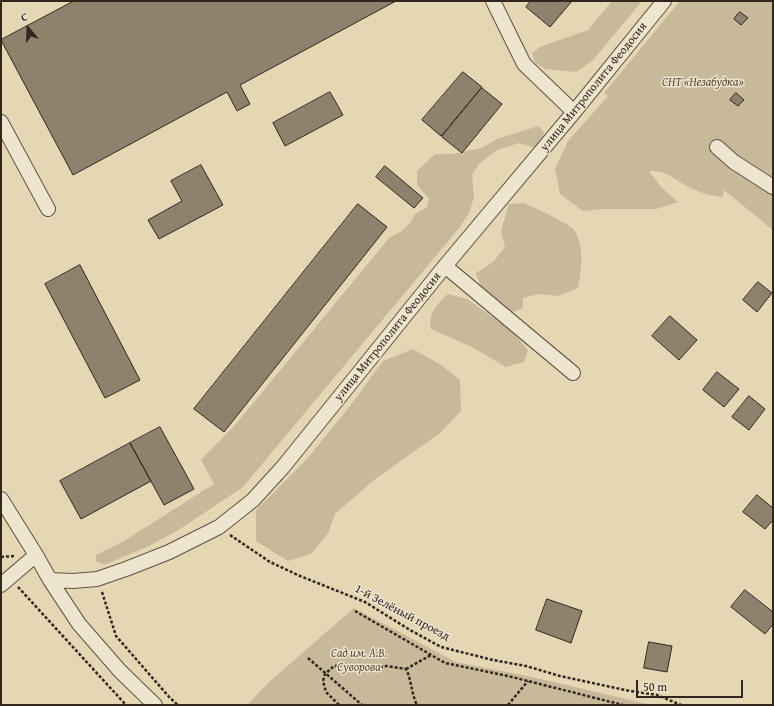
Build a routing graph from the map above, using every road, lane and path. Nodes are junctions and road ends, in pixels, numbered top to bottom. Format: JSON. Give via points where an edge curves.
{"nodes":[{"id":1,"x":493,"y":1,"type":"edge"},
{"id":2,"x":664,"y":1,"type":"edge"},
{"id":3,"x":574,"y":112,"type":"junction"},
{"id":4,"x":1,"y":122,"type":"edge"},
{"id":5,"x":717,"y":147,"type":"dead end"},
{"id":6,"x":773,"y":187,"type":"edge"},
{"id":7,"x":48,"y":209,"type":"dead end"},
{"id":8,"x":445,"y":266,"type":"junction"},
{"id":9,"x":573,"y":373,"type":"dead end"},
{"id":10,"x":1,"y":499,"type":"edge"},
{"id":11,"x":219,"y":527,"type":"junction"},
{"id":12,"x":36,"y":554,"type":"junction"},
{"id":13,"x":97,"y":578,"type":"junction"},
{"id":14,"x":50,"y":580,"type":"junction"},
{"id":15,"x":5,"y":581,"type":"edge"},
{"id":16,"x":354,"y":611,"type":"dead end"},
{"id":17,"x":431,"y":655,"type":"junction"},
{"id":18,"x":308,"y":658,"type":"dead end"},
{"id":19,"x":406,"y":669,"type":"junction"},
{"id":20,"x":325,"y":674,"type":"junction"},
{"id":21,"x":528,"y":681,"type":"junction"},
{"id":22,"x":126,"y":705,"type":"edge"},
{"id":23,"x":155,"y":705,"type":"edge"},
{"id":24,"x":178,"y":705,"type":"edge"},
{"id":25,"x":339,"y":705,"type":"edge"},
{"id":26,"x":362,"y":705,"type":"edge"},
{"id":27,"x":417,"y":705,"type":"edge"},
{"id":28,"x":508,"y":705,"type":"edge"},
{"id":29,"x":623,"y":705,"type":"edge"},
{"id":30,"x":681,"y":705,"type":"edge"}],
"edges":[{"from":1,"to":3,"type":"street","via":[[524,64]]},
{"from":2,"to":3,"type":"street","name":"улица Митрополита Феодосия"},
{"from":3,"to":8,"type":"street","name":"улица Митрополита Феодосия"},
{"from":4,"to":7,"type":"street"},
{"from":5,"to":6,"type":"street","via":[[734,162]]},
{"from":8,"to":9,"type":"street"},
{"from":8,"to":11,"type":"street","name":"улица Митрополита Феодосия","via":[[283,467],[253,500]]},
{"from":10,"to":12,"type":"street"},
{"from":11,"to":13,"type":"street","name":"улица Митрополита Феодосия","via":[[169,552]]},
{"from":11,"to":30,"type":"path","name":"1-й Зелёный проезд","via":[[270,562],[365,602],[441,647],[560,676],[657,695]]},
{"from":12,"to":14,"type":"street"},
{"from":12,"to":15,"type":"street"},
{"from":13,"to":14,"type":"street","name":"улица Митрополита Феодосия"},
{"from":13,"to":24,"type":"path","via":[[116,636]]},
{"from":14,"to":23,"type":"street","via":[[79,624],[120,671]]},
{"from":15,"to":22,"type":"path"},
{"from":16,"to":17,"type":"path"},
{"from":17,"to":19,"type":"path"},
{"from":17,"to":21,"type":"path","via":[[445,663]]},
{"from":18,"to":20,"type":"path"},
{"from":19,"to":20,"type":"path","via":[[346,665],[334,666]]},
{"from":19,"to":27,"type":"path"},
{"from":20,"to":25,"type":"path","via":[[323,681],[326,692]]},
{"from":20,"to":26,"type":"path"},
{"from":21,"to":28,"type":"path"},
{"from":21,"to":29,"type":"path"}]}
